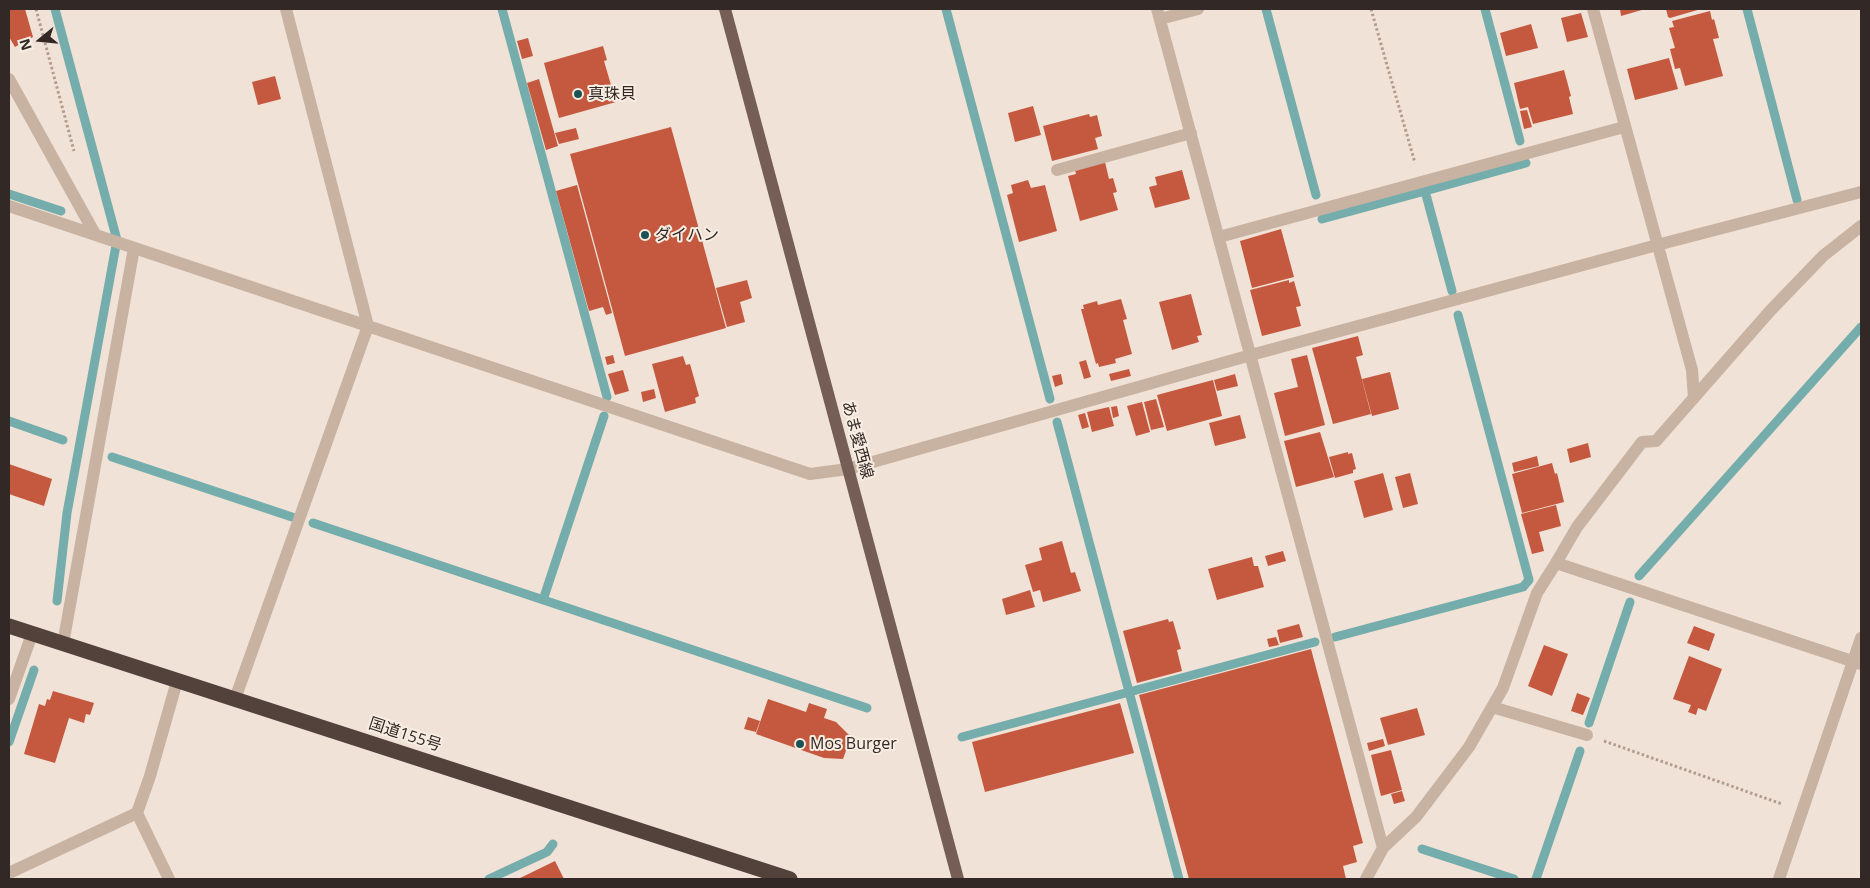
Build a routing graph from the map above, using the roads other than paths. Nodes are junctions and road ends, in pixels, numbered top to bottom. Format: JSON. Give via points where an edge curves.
{"nodes":[{"id":1,"x":286,"y":9,"type":"edge"},
{"id":2,"x":724,"y":9,"type":"edge"},
{"id":3,"x":1198,"y":9,"type":"edge"},
{"id":4,"x":1593,"y":9,"type":"edge"},
{"id":5,"x":1159,"y":14,"type":"edge"},
{"id":6,"x":9,"y":79,"type":"edge"},
{"id":7,"x":1624,"y":127,"type":"junction"},
{"id":8,"x":1191,"y":133,"type":"junction"},
{"id":9,"x":1057,"y":170,"type":"dead end"},
{"id":10,"x":1861,"y":192,"type":"edge"},
{"id":11,"x":9,"y":206,"type":"edge"},
{"id":12,"x":1861,"y":226,"type":"edge"},
{"id":13,"x":95,"y":234,"type":"junction"},
{"id":14,"x":1219,"y":237,"type":"junction"},
{"id":15,"x":1656,"y":245,"type":"junction"},
{"id":16,"x":131,"y":247,"type":"junction"},
{"id":17,"x":368,"y":326,"type":"junction"},
{"id":18,"x":1250,"y":355,"type":"junction"},
{"id":19,"x":1694,"y":398,"type":"junction"},
{"id":20,"x":848,"y":469,"type":"junction"},
{"id":21,"x":1556,"y":563,"type":"junction"},
{"id":22,"x":9,"y":626,"type":"edge"},
{"id":23,"x":32,"y":634,"type":"junction"},
{"id":24,"x":1861,"y":638,"type":"edge"},
{"id":25,"x":63,"y":644,"type":"junction"},
{"id":26,"x":1857,"y":663,"type":"edge"},
{"id":27,"x":178,"y":681,"type":"junction"},
{"id":28,"x":9,"y":699,"type":"edge"},
{"id":29,"x":236,"y":699,"type":"junction"},
{"id":30,"x":1492,"y":707,"type":"junction"},
{"id":31,"x":1587,"y":735,"type":"road end"},
{"id":32,"x":137,"y":813,"type":"junction"},
{"id":33,"x":1383,"y":848,"type":"junction"},
{"id":34,"x":9,"y":873,"type":"edge"},
{"id":35,"x":169,"y":879,"type":"edge"},
{"id":36,"x":790,"y":879,"type":"edge"},
{"id":37,"x":958,"y":879,"type":"edge"},
{"id":38,"x":1366,"y":879,"type":"edge"},
{"id":39,"x":1779,"y":879,"type":"edge"}],
"edges":[{"from":1,"to":17,"type":"street"},
{"from":2,"to":20,"type":"main road","name":"あま愛西線"},
{"from":3,"to":5,"type":"street"},
{"from":4,"to":7,"type":"street"},
{"from":5,"to":8,"type":"street"},
{"from":6,"to":13,"type":"street"},
{"from":7,"to":14,"type":"street"},
{"from":7,"to":15,"type":"street"},
{"from":8,"to":9,"type":"street"},
{"from":8,"to":14,"type":"street"},
{"from":10,"to":15,"type":"street"},
{"from":11,"to":13,"type":"street"},
{"from":12,"to":19,"type":"street","via":[[1823,256]]},
{"from":13,"to":16,"type":"street"},
{"from":14,"to":18,"type":"street"},
{"from":15,"to":18,"type":"street"},
{"from":15,"to":19,"type":"street","via":[[1692,370]]},
{"from":16,"to":17,"type":"street"},
{"from":16,"to":25,"type":"street"},
{"from":17,"to":20,"type":"street","via":[[810,474]]},
{"from":17,"to":29,"type":"street"},
{"from":18,"to":20,"type":"street"},
{"from":18,"to":33,"type":"street"},
{"from":19,"to":21,"type":"street","via":[[1656,441],[1642,442],[1577,527]]},
{"from":20,"to":37,"type":"main road","name":"あま愛西線"},
{"from":21,"to":26,"type":"street"},
{"from":21,"to":30,"type":"street","via":[[1537,593],[1504,688]]},
{"from":22,"to":23,"type":"highway","name":"国道155号"},
{"from":23,"to":25,"type":"highway","name":"国道155号"},
{"from":23,"to":28,"type":"street"},
{"from":24,"to":26,"type":"street"},
{"from":25,"to":27,"type":"highway","name":"国道155号"},
{"from":26,"to":39,"type":"street"},
{"from":27,"to":29,"type":"highway","name":"国道155号"},
{"from":27,"to":32,"type":"street"},
{"from":29,"to":36,"type":"highway","name":"国道155号"},
{"from":30,"to":31,"type":"street"},
{"from":30,"to":33,"type":"street","via":[[1468,747],[1416,817]]},
{"from":32,"to":34,"type":"street"},
{"from":32,"to":35,"type":"street"},
{"from":33,"to":38,"type":"street"}]}
